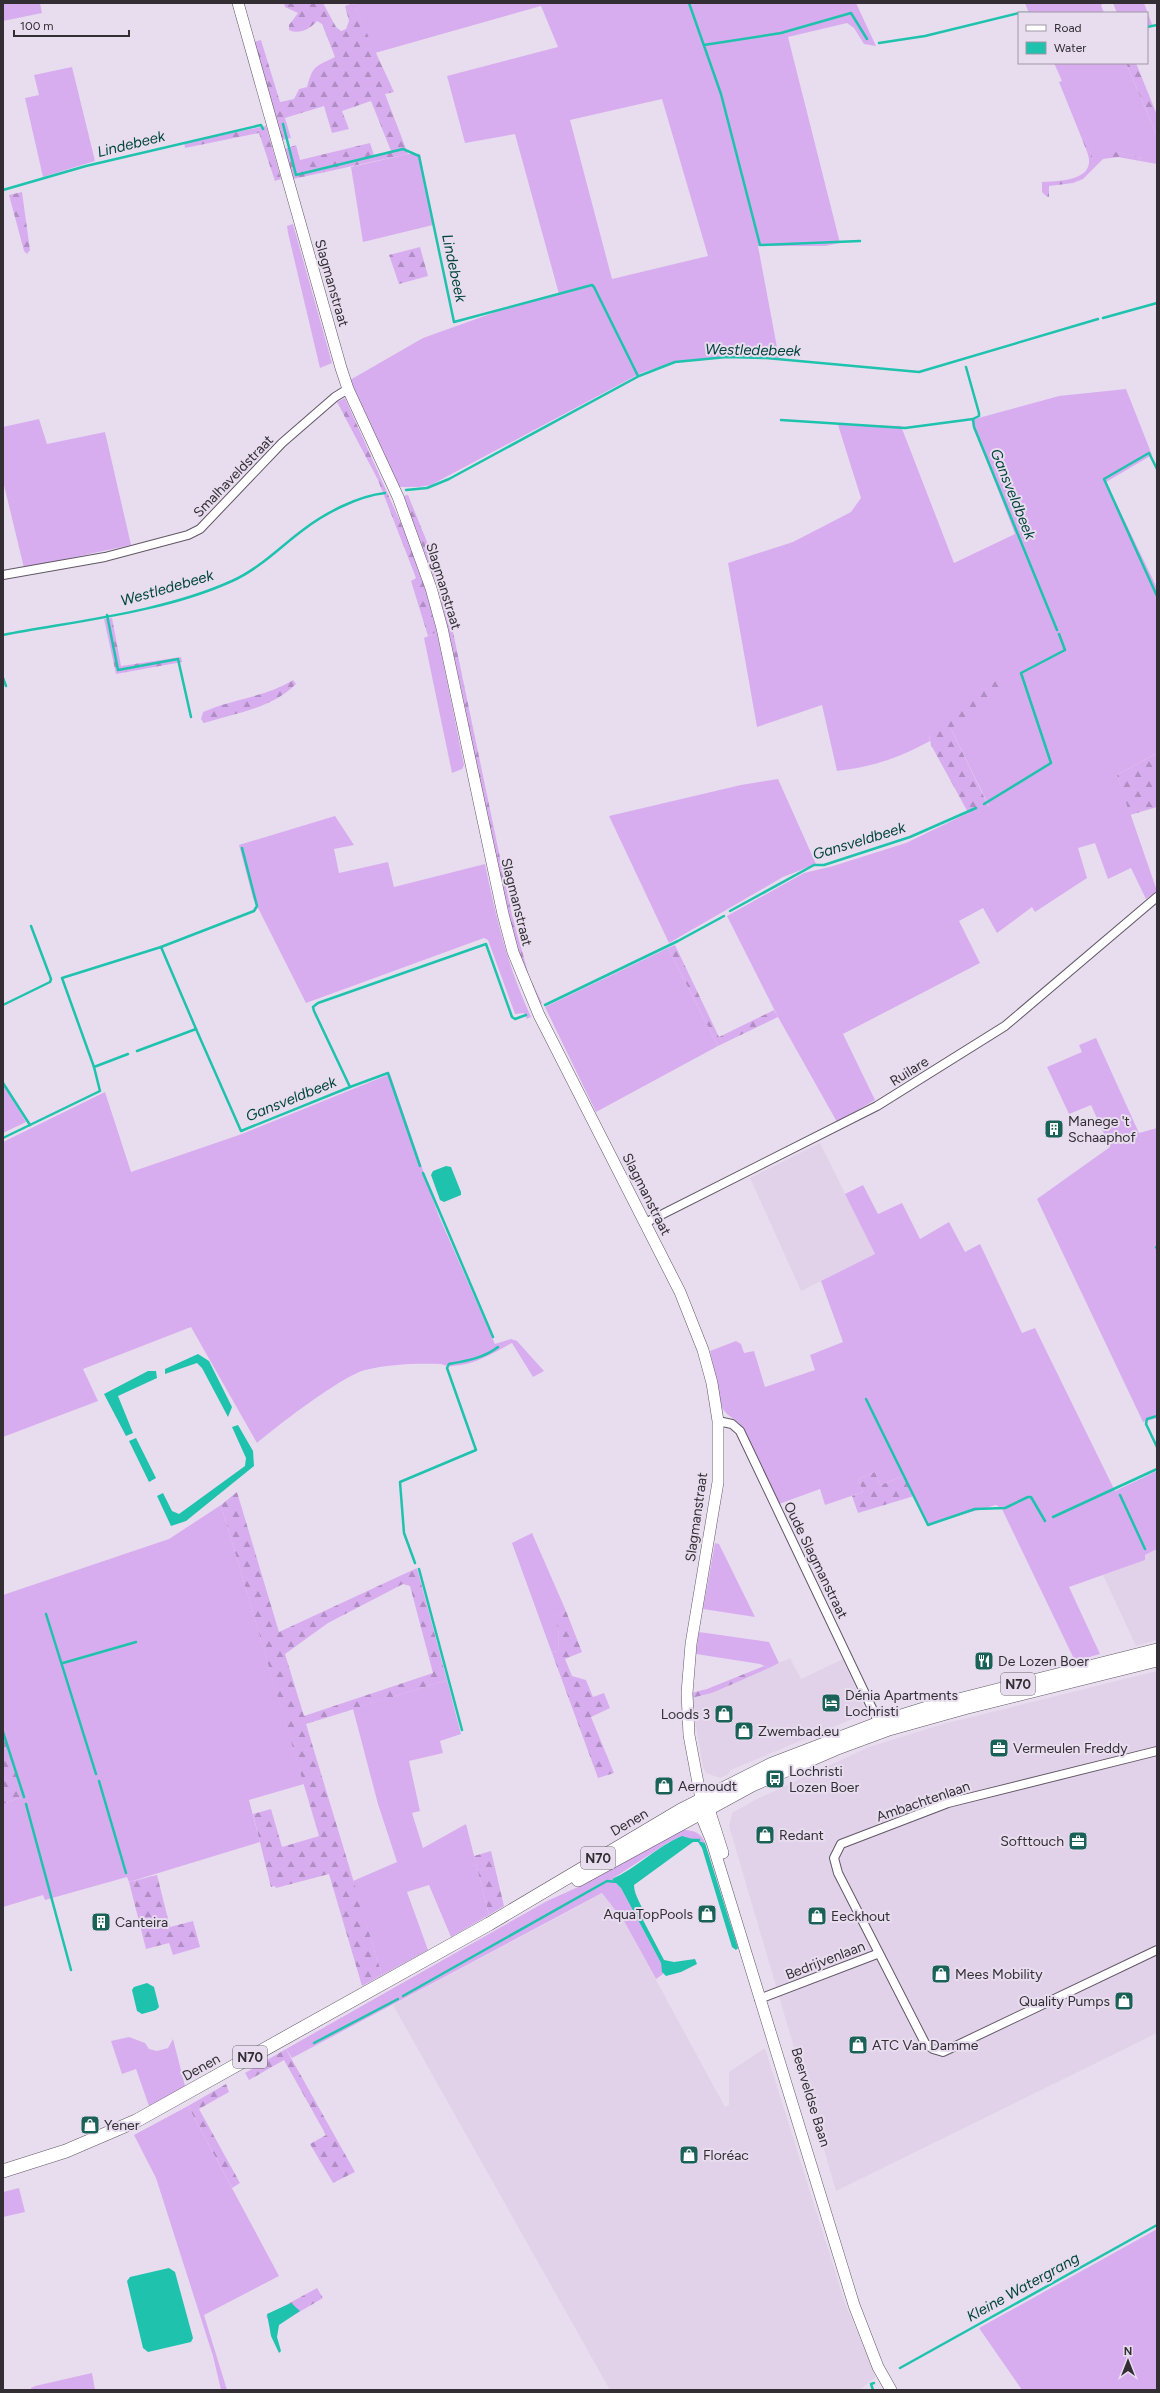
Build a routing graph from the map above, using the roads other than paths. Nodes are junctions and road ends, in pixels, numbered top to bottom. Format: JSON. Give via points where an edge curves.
{"nodes":[{"id":1,"x":238,"y":3,"type":"edge"},
{"id":2,"x":348,"y":389,"type":"junction"},
{"id":3,"x":3,"y":576,"type":"edge"},
{"id":4,"x":1157,"y":897,"type":"edge"},
{"id":5,"x":645,"y":1223,"type":"junction"},
{"id":6,"x":718,"y":1421,"type":"junction"},
{"id":7,"x":1157,"y":1650,"type":"edge"},
{"id":8,"x":1157,"y":1660,"type":"edge"},
{"id":9,"x":879,"y":1723,"type":"junction"},
{"id":10,"x":1157,"y":1750,"type":"edge"},
{"id":11,"x":704,"y":1807,"type":"junction"},
{"id":12,"x":1157,"y":1950,"type":"edge"},
{"id":13,"x":877,"y":1954,"type":"junction"},
{"id":14,"x":762,"y":1998,"type":"junction"},
{"id":15,"x":3,"y":2171,"type":"edge"},
{"id":16,"x":891,"y":2390,"type":"edge"},
{"id":17,"x":898,"y":2390,"type":"edge"}],
"edges":[{"from":1,"to":2,"type":"main road","name":"Slagmanstraat"},
{"from":2,"to":3,"type":"street","name":"Smalhaveldstraat","via":[[335,397],[282,443],[200,529],[188,535],[105,557]]},
{"from":2,"to":5,"type":"main road","name":"Slagmanstraat","via":[[398,497],[431,588],[442,628],[503,914],[517,963],[538,1015]]},
{"from":4,"to":5,"type":"street","name":"Ruilare","via":[[1005,1026],[877,1106]]},
{"from":5,"to":6,"type":"main road","name":"Slagmanstraat","via":[[697,1332],[712,1383]]},
{"from":6,"to":9,"type":"street","name":"Oude Slagmanstraat","via":[[732,1424],[740,1431]]},
{"from":6,"to":11,"type":"main road","name":"Slagmanstraat","via":[[718,1482],[690,1644],[687,1678],[689,1735]]},
{"from":7,"to":9,"type":"main road","number":"N70","via":[[962,1697]]},
{"from":8,"to":11,"type":"main road","number":"N70","via":[[889,1729],[785,1770]]},
{"from":9,"to":11,"type":"main road","name":"Denen","number":"N70","via":[[772,1764]]},
{"from":10,"to":13,"type":"street","name":"Ambachtenlaan","via":[[948,1803],[841,1844],[836,1850],[834,1866]]},
{"from":11,"to":14,"type":"main road","name":"Beerveldse Baan","via":[[712,1842]]},
{"from":11,"to":15,"type":"main road","name":"Denen","number":"N70","via":[[551,1895],[489,1924],[136,2121],[66,2151]]},
{"from":12,"to":13,"type":"street","name":"Bedrijvenlaan","via":[[943,2052],[924,2043]]},
{"from":13,"to":14,"type":"street","name":"Bedrijvenlaan"},
{"from":14,"to":16,"type":"main road","name":"Beerveldse Baan","via":[[854,2305],[878,2367]]},
{"from":14,"to":17,"type":"main road","name":"Beerveldse Baan","via":[[860,2303],[878,2351]]}]}
